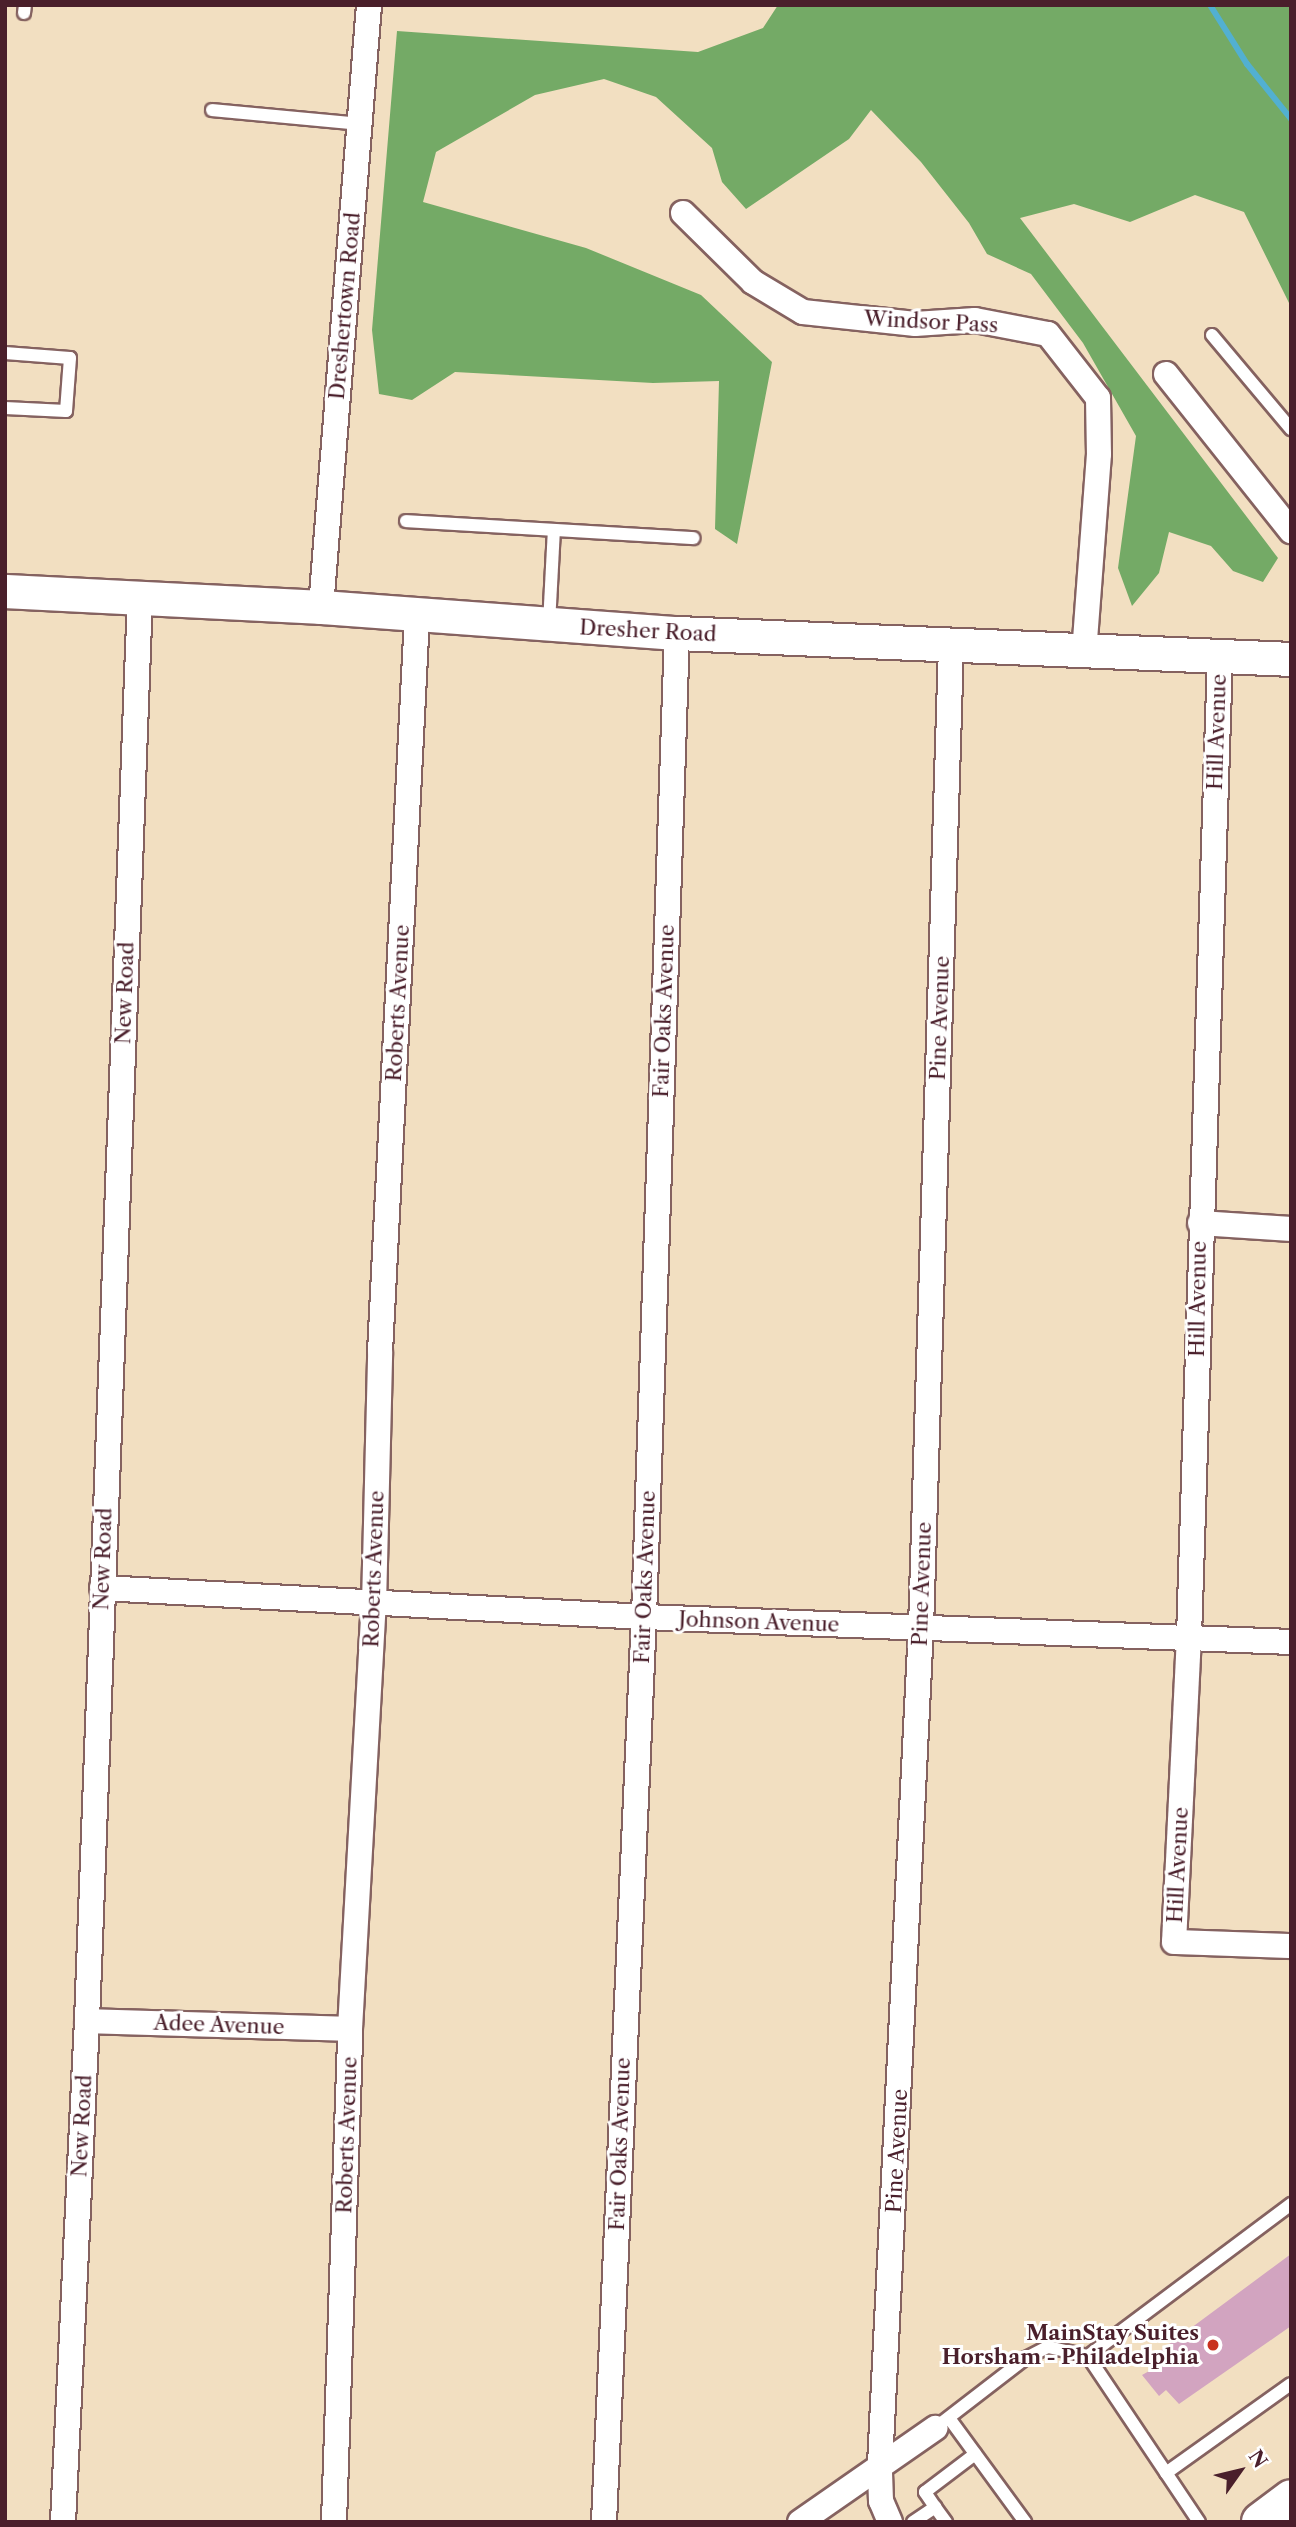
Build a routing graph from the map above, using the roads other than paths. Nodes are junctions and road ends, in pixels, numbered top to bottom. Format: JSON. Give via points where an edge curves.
{"nodes":[{"id":1,"x":369,"y":5,"type":"edge"},
{"id":2,"x":212,"y":110,"type":"dead end"},
{"id":3,"x":360,"y":124,"type":"junction"},
{"id":4,"x":682,"y":213,"type":"dead end"},
{"id":5,"x":1212,"y":335,"type":"dead end"},
{"id":6,"x":5,"y":353,"type":"edge"},
{"id":7,"x":1166,"y":374,"type":"dead end"},
{"id":8,"x":5,"y":408,"type":"edge"},
{"id":9,"x":1291,"y":429,"type":"edge"},
{"id":10,"x":406,"y":521,"type":"dead end"},
{"id":11,"x":554,"y":530,"type":"junction"},
{"id":12,"x":1291,"y":531,"type":"edge"},
{"id":13,"x":693,"y":538,"type":"dead end"},
{"id":14,"x":5,"y":592,"type":"edge"},
{"id":15,"x":140,"y":597,"type":"junction"},
{"id":16,"x":321,"y":607,"type":"junction"},
{"id":17,"x":417,"y":616,"type":"junction"},
{"id":18,"x":549,"y":625,"type":"junction"},
{"id":19,"x":677,"y":633,"type":"junction"},
{"id":20,"x":951,"y":644,"type":"junction"},
{"id":21,"x":1084,"y":653,"type":"junction"},
{"id":22,"x":1220,"y":656,"type":"junction"},
{"id":23,"x":1291,"y":659,"type":"edge"},
{"id":24,"x":1199,"y":1223,"type":"junction"},
{"id":25,"x":1291,"y":1229,"type":"edge"},
{"id":26,"x":102,"y":1588,"type":"junction"},
{"id":27,"x":374,"y":1605,"type":"junction"},
{"id":28,"x":643,"y":1618,"type":"junction"},
{"id":29,"x":921,"y":1628,"type":"junction"},
{"id":30,"x":1189,"y":1636,"type":"junction"},
{"id":31,"x":1291,"y":1642,"type":"edge"},
{"id":32,"x":1291,"y":1946,"type":"edge"},
{"id":33,"x":88,"y":2021,"type":"junction"},
{"id":34,"x":350,"y":2029,"type":"junction"},
{"id":35,"x":1291,"y":2204,"type":"edge"},
{"id":36,"x":1088,"y":2356,"type":"junction"},
{"id":37,"x":1290,"y":2382,"type":"edge"},
{"id":38,"x":942,"y":2423,"type":"junction"},
{"id":39,"x":975,"y":2454,"type":"junction"},
{"id":40,"x":880,"y":2465,"type":"junction"},
{"id":41,"x":1166,"y":2473,"type":"junction"},
{"id":42,"x":934,"y":2507,"type":"junction"},
{"id":43,"x":64,"y":2522,"type":"edge"},
{"id":44,"x":334,"y":2522,"type":"edge"},
{"id":45,"x":604,"y":2522,"type":"edge"},
{"id":46,"x":800,"y":2522,"type":"edge"},
{"id":47,"x":890,"y":2522,"type":"edge"},
{"id":48,"x":914,"y":2522,"type":"edge"},
{"id":49,"x":946,"y":2522,"type":"edge"},
{"id":50,"x":1025,"y":2522,"type":"edge"},
{"id":51,"x":1199,"y":2522,"type":"edge"}],
"edges":[{"from":1,"to":3,"type":"street","name":"Dreshertown Road"},
{"from":2,"to":3,"type":"lane"},
{"from":3,"to":16,"type":"street","name":"Dreshertown Road"},
{"from":4,"to":21,"type":"street","name":"Windsor Pass","via":[[753,282],[803,312],[915,324],[975,320],[1048,334],[1098,398],[1099,454]]},
{"from":5,"to":9,"type":"lane"},
{"from":6,"to":8,"type":"lane","via":[[70,358],[66,411]]},
{"from":7,"to":12,"type":"street"},
{"from":10,"to":11,"type":"lane"},
{"from":11,"to":13,"type":"lane"},
{"from":11,"to":18,"type":"lane"},
{"from":14,"to":15,"type":"main road","name":"Dresher Road"},
{"from":15,"to":16,"type":"main road","name":"Dresher Road"},
{"from":15,"to":26,"type":"street","name":"New Road"},
{"from":16,"to":17,"type":"main road","name":"Dresher Road"},
{"from":17,"to":18,"type":"main road","name":"Dresher Road"},
{"from":17,"to":27,"type":"street","name":"Roberts Avenue","via":[[380,1352]]},
{"from":18,"to":19,"type":"main road","name":"Dresher Road"},
{"from":19,"to":20,"type":"main road","name":"Dresher Road"},
{"from":19,"to":28,"type":"street","name":"Fair Oaks Avenue"},
{"from":20,"to":21,"type":"main road","name":"Dresher Road"},
{"from":20,"to":29,"type":"street","name":"Pine Avenue"},
{"from":21,"to":22,"type":"main road","name":"Dresher Road"},
{"from":22,"to":23,"type":"main road","name":"Dresher Road"},
{"from":22,"to":24,"type":"street","name":"Hill Avenue"},
{"from":24,"to":25,"type":"street"},
{"from":24,"to":30,"type":"street","name":"Hill Avenue"},
{"from":26,"to":27,"type":"street","name":"Johnson Avenue"},
{"from":26,"to":33,"type":"street","name":"New Road"},
{"from":27,"to":28,"type":"street","name":"Johnson Avenue"},
{"from":27,"to":34,"type":"street","name":"Roberts Avenue"},
{"from":28,"to":29,"type":"street","name":"Johnson Avenue"},
{"from":28,"to":45,"type":"street","name":"Fair Oaks Avenue"},
{"from":29,"to":30,"type":"street","name":"Johnson Avenue"},
{"from":29,"to":40,"type":"street","name":"Pine Avenue"},
{"from":30,"to":31,"type":"street","name":"Johnson Avenue"},
{"from":30,"to":32,"type":"street","name":"Hill Avenue","via":[[1174,1942]]},
{"from":33,"to":34,"type":"street","name":"Adee Avenue"},
{"from":33,"to":43,"type":"street","name":"New Road"},
{"from":34,"to":44,"type":"street","name":"Roberts Avenue"},
{"from":35,"to":36,"type":"lane"},
{"from":36,"to":38,"type":"lane","via":[[1048,2347],[1026,2358]]},
{"from":36,"to":41,"type":"lane"},
{"from":37,"to":41,"type":"lane"},
{"from":38,"to":39,"type":"lane"},
{"from":38,"to":40,"type":"street"},
{"from":39,"to":42,"type":"lane","via":[[925,2492]]},
{"from":39,"to":50,"type":"lane"},
{"from":40,"to":46,"type":"street"},
{"from":40,"to":47,"type":"street","name":"Pine Avenue","via":[[881,2501]]},
{"from":41,"to":51,"type":"lane"},
{"from":42,"to":48,"type":"lane"},
{"from":42,"to":49,"type":"lane"}]}
